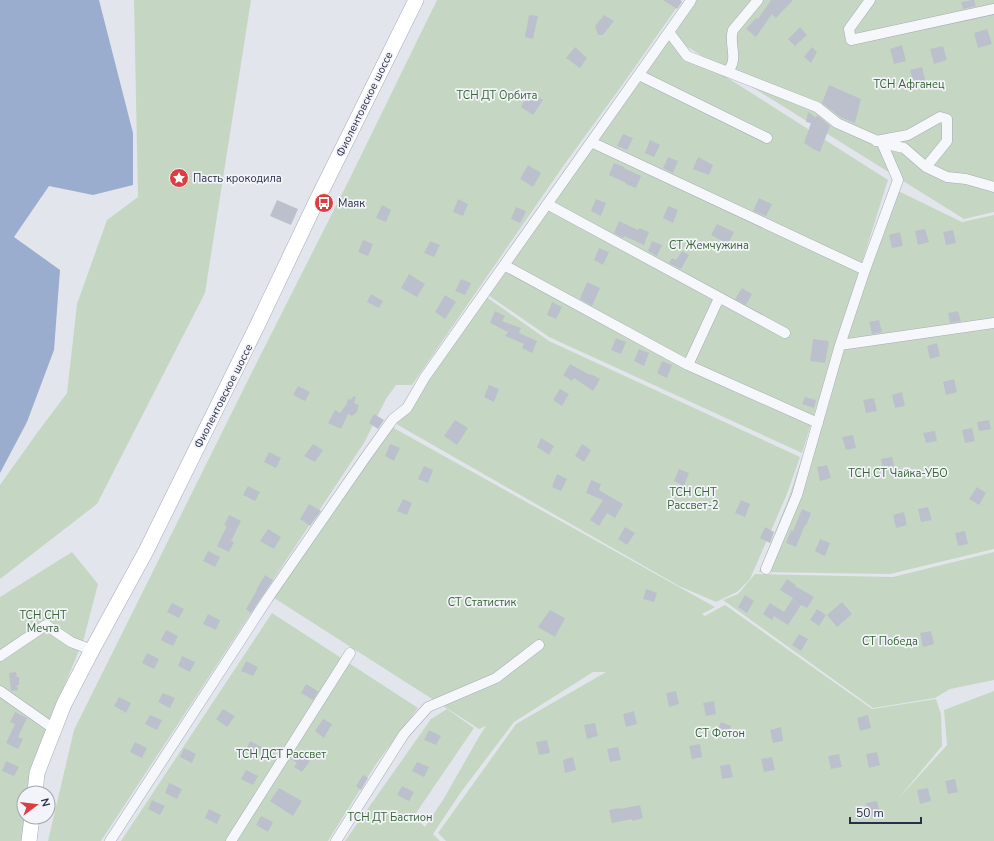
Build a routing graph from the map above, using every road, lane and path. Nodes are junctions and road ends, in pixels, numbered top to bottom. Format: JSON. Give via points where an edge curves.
{"nodes":[{"id":1,"x":416,"y":0,"type":"edge"},
{"id":2,"x":691,"y":0,"type":"edge"},
{"id":3,"x":758,"y":0,"type":"edge"},
{"id":4,"x":870,"y":0,"type":"edge"},
{"id":5,"x":994,"y":9,"type":"edge"},
{"id":6,"x":669,"y":32,"type":"junction"},
{"id":7,"x":727,"y":72,"type":"junction"},
{"id":8,"x":638,"y":75,"type":"junction"},
{"id":9,"x":767,"y":138,"type":"dead end"},
{"id":10,"x":591,"y":142,"type":"junction"},
{"id":11,"x":879,"y":142,"type":"junction"},
{"id":12,"x":926,"y":167,"type":"junction"},
{"id":13,"x":994,"y":187,"type":"edge"},
{"id":14,"x":547,"y":204,"type":"junction"},
{"id":15,"x":504,"y":266,"type":"junction"},
{"id":16,"x":864,"y":270,"type":"junction"},
{"id":17,"x":719,"y":298,"type":"junction"},
{"id":18,"x":994,"y":323,"type":"edge"},
{"id":19,"x":785,"y":333,"type":"dead end"},
{"id":20,"x":840,"y":345,"type":"junction"},
{"id":21,"x":688,"y":365,"type":"junction"},
{"id":22,"x":818,"y":423,"type":"junction"},
{"id":23,"x":766,"y":569,"type":"dead end"},
{"id":24,"x":539,"y":645,"type":"dead end"},
{"id":25,"x":92,"y":650,"type":"junction"},
{"id":26,"x":350,"y":653,"type":"dead end"},
{"id":27,"x":0,"y":656,"type":"edge"},
{"id":28,"x":0,"y":691,"type":"edge"},
{"id":29,"x":54,"y":729,"type":"junction"},
{"id":30,"x":36,"y":785,"type":"edge"},
{"id":31,"x":31,"y":825,"type":"edge"},
{"id":32,"x":29,"y":841,"type":"edge"},
{"id":33,"x":110,"y":841,"type":"edge"},
{"id":34,"x":230,"y":841,"type":"edge"},
{"id":35,"x":336,"y":841,"type":"edge"}],
"edges":[{"from":1,"to":25,"type":"main road","name":"Фиолентовское шоссе","via":[[146,551]]},
{"from":2,"to":6,"type":"street"},
{"from":3,"to":7,"type":"street","via":[[732,33],[734,57]]},
{"from":4,"to":5,"type":"street","via":[[849,29],[851,40]]},
{"from":6,"to":7,"type":"street","via":[[687,56]]},
{"from":6,"to":8,"type":"street"},
{"from":7,"to":11,"type":"street","via":[[817,107],[837,123]]},
{"from":8,"to":9,"type":"street"},
{"from":8,"to":10,"type":"street"},
{"from":10,"to":14,"type":"street"},
{"from":10,"to":16,"type":"street"},
{"from":11,"to":12,"type":"street","via":[[904,148]]},
{"from":11,"to":12,"type":"street","via":[[908,135],[940,117],[947,119],[947,141]]},
{"from":11,"to":16,"type":"street","via":[[898,180]]},
{"from":12,"to":13,"type":"street","via":[[947,177]]},
{"from":14,"to":15,"type":"street"},
{"from":14,"to":17,"type":"street"},
{"from":15,"to":21,"type":"street"},
{"from":15,"to":33,"type":"street","via":[[425,377],[407,408],[393,419],[268,598]]},
{"from":16,"to":20,"type":"street"},
{"from":17,"to":19,"type":"street"},
{"from":17,"to":21,"type":"street"},
{"from":18,"to":20,"type":"street"},
{"from":20,"to":22,"type":"street"},
{"from":21,"to":22,"type":"street"},
{"from":22,"to":23,"type":"street","via":[[797,495]]},
{"from":24,"to":35,"type":"street","via":[[496,678],[428,707],[404,734]]},
{"from":25,"to":27,"type":"street","via":[[71,642],[46,625]]},
{"from":25,"to":29,"type":"main road","name":"Фиолентовское шоссе"},
{"from":26,"to":34,"type":"street"},
{"from":28,"to":29,"type":"street"},
{"from":29,"to":30,"type":"main road","name":"Фиолентовское шоссе","via":[[37,773]]},
{"from":31,"to":32,"type":"main road"}]}
